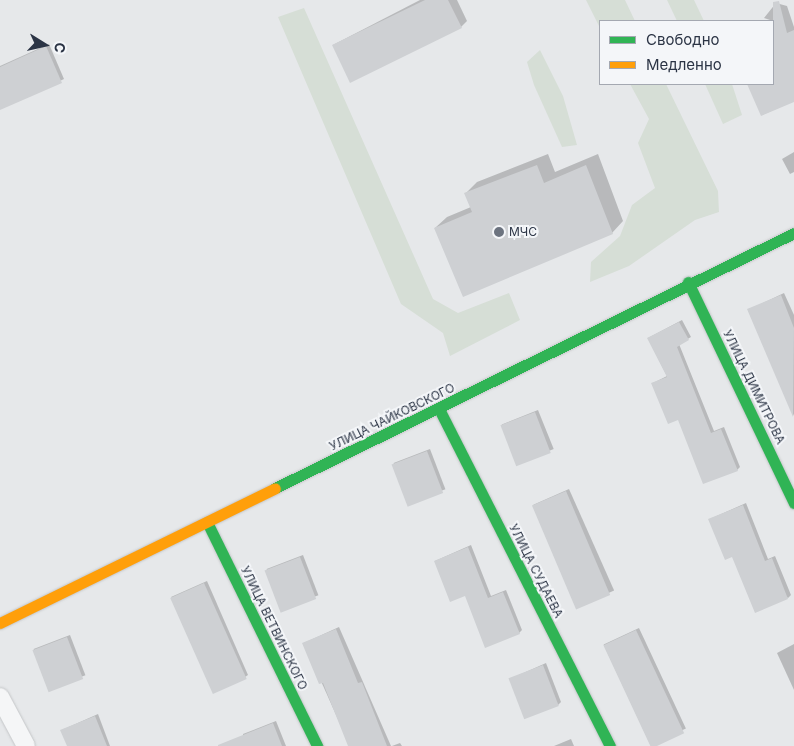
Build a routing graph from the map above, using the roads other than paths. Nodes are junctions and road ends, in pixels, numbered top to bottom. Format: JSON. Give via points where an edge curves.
{"nodes":[{"id":1,"x":794,"y":233,"type":"edge"},
{"id":2,"x":688,"y":282,"type":"junction"},
{"id":3,"x":439,"y":409,"type":"junction"},
{"id":4,"x":794,"y":503,"type":"edge"},
{"id":5,"x":207,"y":522,"type":"junction"},
{"id":6,"x":0,"y":622,"type":"edge"},
{"id":7,"x":0,"y":697,"type":"edge"},
{"id":8,"x":26,"y":746,"type":"edge"},
{"id":9,"x":317,"y":746,"type":"edge"},
{"id":10,"x":610,"y":746,"type":"edge"}],
"edges":[{"from":1,"to":2,"type":"street","name":"УЛИЦА ЧАЙКОВСКОГО"},
{"from":2,"to":3,"type":"street","name":"УЛИЦА ЧАЙКОВСКОГО"},
{"from":2,"to":4,"type":"street","name":"УЛИЦА ДИМИТРОВА"},
{"from":3,"to":5,"type":"street","name":"УЛИЦА ЧАЙКОВСКОГО"},
{"from":3,"to":10,"type":"street","name":"УЛИЦА СУДАЕВА"},
{"from":5,"to":6,"type":"street","name":"УЛИЦА ЧАЙКОВСКОГО"},
{"from":5,"to":9,"type":"street","name":"УЛИЦА ВЕТВИНСКОГО"},
{"from":7,"to":8,"type":"street"}]}
